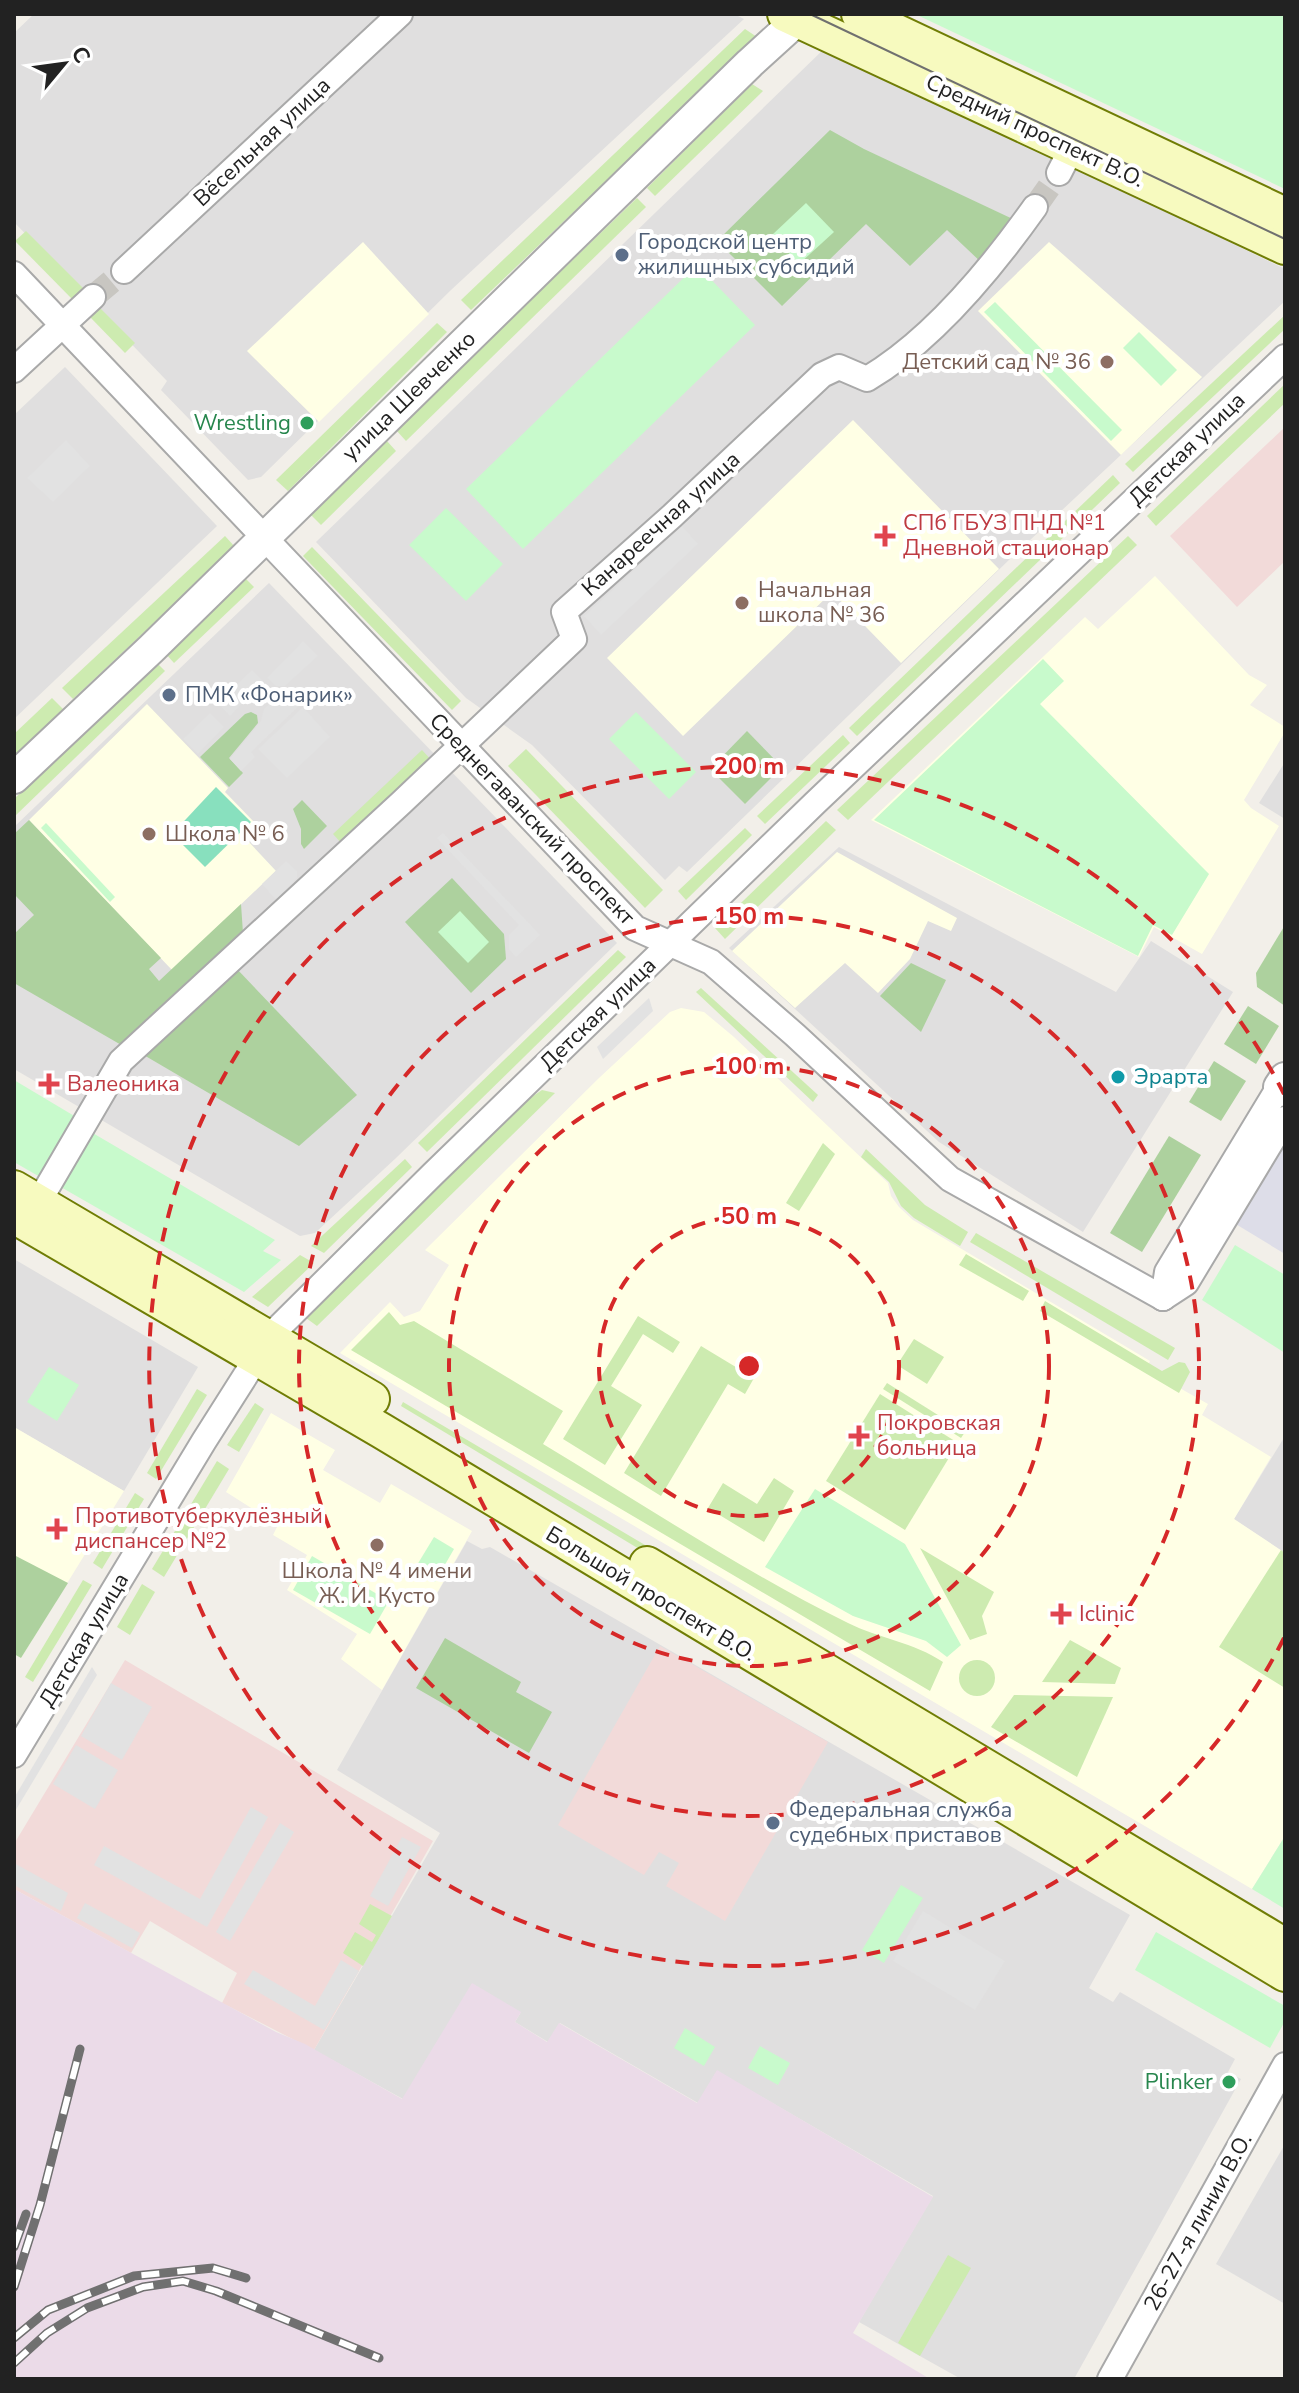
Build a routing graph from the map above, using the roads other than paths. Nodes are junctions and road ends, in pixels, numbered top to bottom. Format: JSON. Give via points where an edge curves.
{"nodes":[{"id":1,"x":400,"y":14,"type":"edge"},
{"id":2,"x":859,"y":14,"type":"edge"},
{"id":3,"x":795,"y":16,"type":"edge"},
{"id":4,"x":1072,"y":147,"type":"junction"},
{"id":5,"x":1035,"y":207,"type":"tunnel mouth"},
{"id":6,"x":1285,"y":215,"type":"edge"},
{"id":7,"x":1285,"y":247,"type":"edge"},
{"id":8,"x":124,"y":271,"type":"tunnel mouth"},
{"id":9,"x":14,"y":274,"type":"edge"},
{"id":10,"x":93,"y":297,"type":"tunnel mouth"},
{"id":11,"x":63,"y":325,"type":"junction"},
{"id":12,"x":1285,"y":357,"type":"edge"},
{"id":13,"x":14,"y":370,"type":"edge"},
{"id":14,"x":264,"y":538,"type":"junction"},
{"id":15,"x":461,"y":746,"type":"junction"},
{"id":16,"x":14,"y":778,"type":"edge"},
{"id":17,"x":670,"y":944,"type":"junction"},
{"id":18,"x":1283,"y":1085,"type":"edge"},
{"id":19,"x":1285,"y":1119,"type":"edge"},
{"id":20,"x":22,"y":1202,"type":"edge"},
{"id":21,"x":1163,"y":1298,"type":"junction"},
{"id":22,"x":262,"y":1351,"type":"junction"},
{"id":23,"x":14,"y":1755,"type":"edge"},
{"id":24,"x":1285,"y":1946,"type":"edge"},
{"id":25,"x":1285,"y":1974,"type":"edge"},
{"id":26,"x":1285,"y":2065,"type":"edge"},
{"id":27,"x":1110,"y":2379,"type":"edge"}],
"edges":[{"from":1,"to":8,"type":"street","name":"Вёсельная улица"},
{"from":2,"to":4,"type":"main road","name":"Средний проспект В.О."},
{"from":3,"to":4,"type":"main road","name":"Средний проспект В.О."},
{"from":3,"to":14,"type":"street","name":"улица Шевченко"},
{"from":4,"to":6,"type":"main road","name":"Средний проспект В.О."},
{"from":4,"to":7,"type":"main road","name":"Средний проспект В.О."},
{"from":5,"to":15,"type":"street","name":"Канареечная улица","via":[[992,266],[891,363],[867,379],[839,367],[822,375],[564,612],[574,639]]},
{"from":9,"to":11,"type":"street","name":"Среднегаванский проспект"},
{"from":10,"to":11,"type":"street"},
{"from":11,"to":13,"type":"street"},
{"from":11,"to":14,"type":"street","name":"Среднегаванский проспект"},
{"from":12,"to":17,"type":"street","name":"Детская улица"},
{"from":14,"to":15,"type":"street","name":"Среднегаванский проспект"},
{"from":14,"to":16,"type":"street","name":"улица Шевченко"},
{"from":15,"to":17,"type":"street","name":"Среднегаванский проспект","via":[[635,928]]},
{"from":15,"to":20,"type":"street","name":"Канареечная улица","via":[[121,1061]]},
{"from":17,"to":21,"type":"street","name":"Среднегаванский проспект","via":[[711,962],[950,1179]]},
{"from":17,"to":22,"type":"street","name":"Детская улица","via":[[335,1270]]},
{"from":18,"to":21,"type":"street","via":[[1167,1272]]},
{"from":19,"to":21,"type":"street","via":[[1186,1283]]},
{"from":20,"to":22,"type":"main road","name":"Большой проспект В.О."},
{"from":22,"to":23,"type":"street","name":"Детская улица"},
{"from":22,"to":24,"type":"main road","name":"Большой проспект В.О."},
{"from":22,"to":25,"type":"main road","name":"Большой проспект В.О.","via":[[382,1431]]},
{"from":26,"to":27,"type":"street","name":"26-27-я линии В.О."}]}
